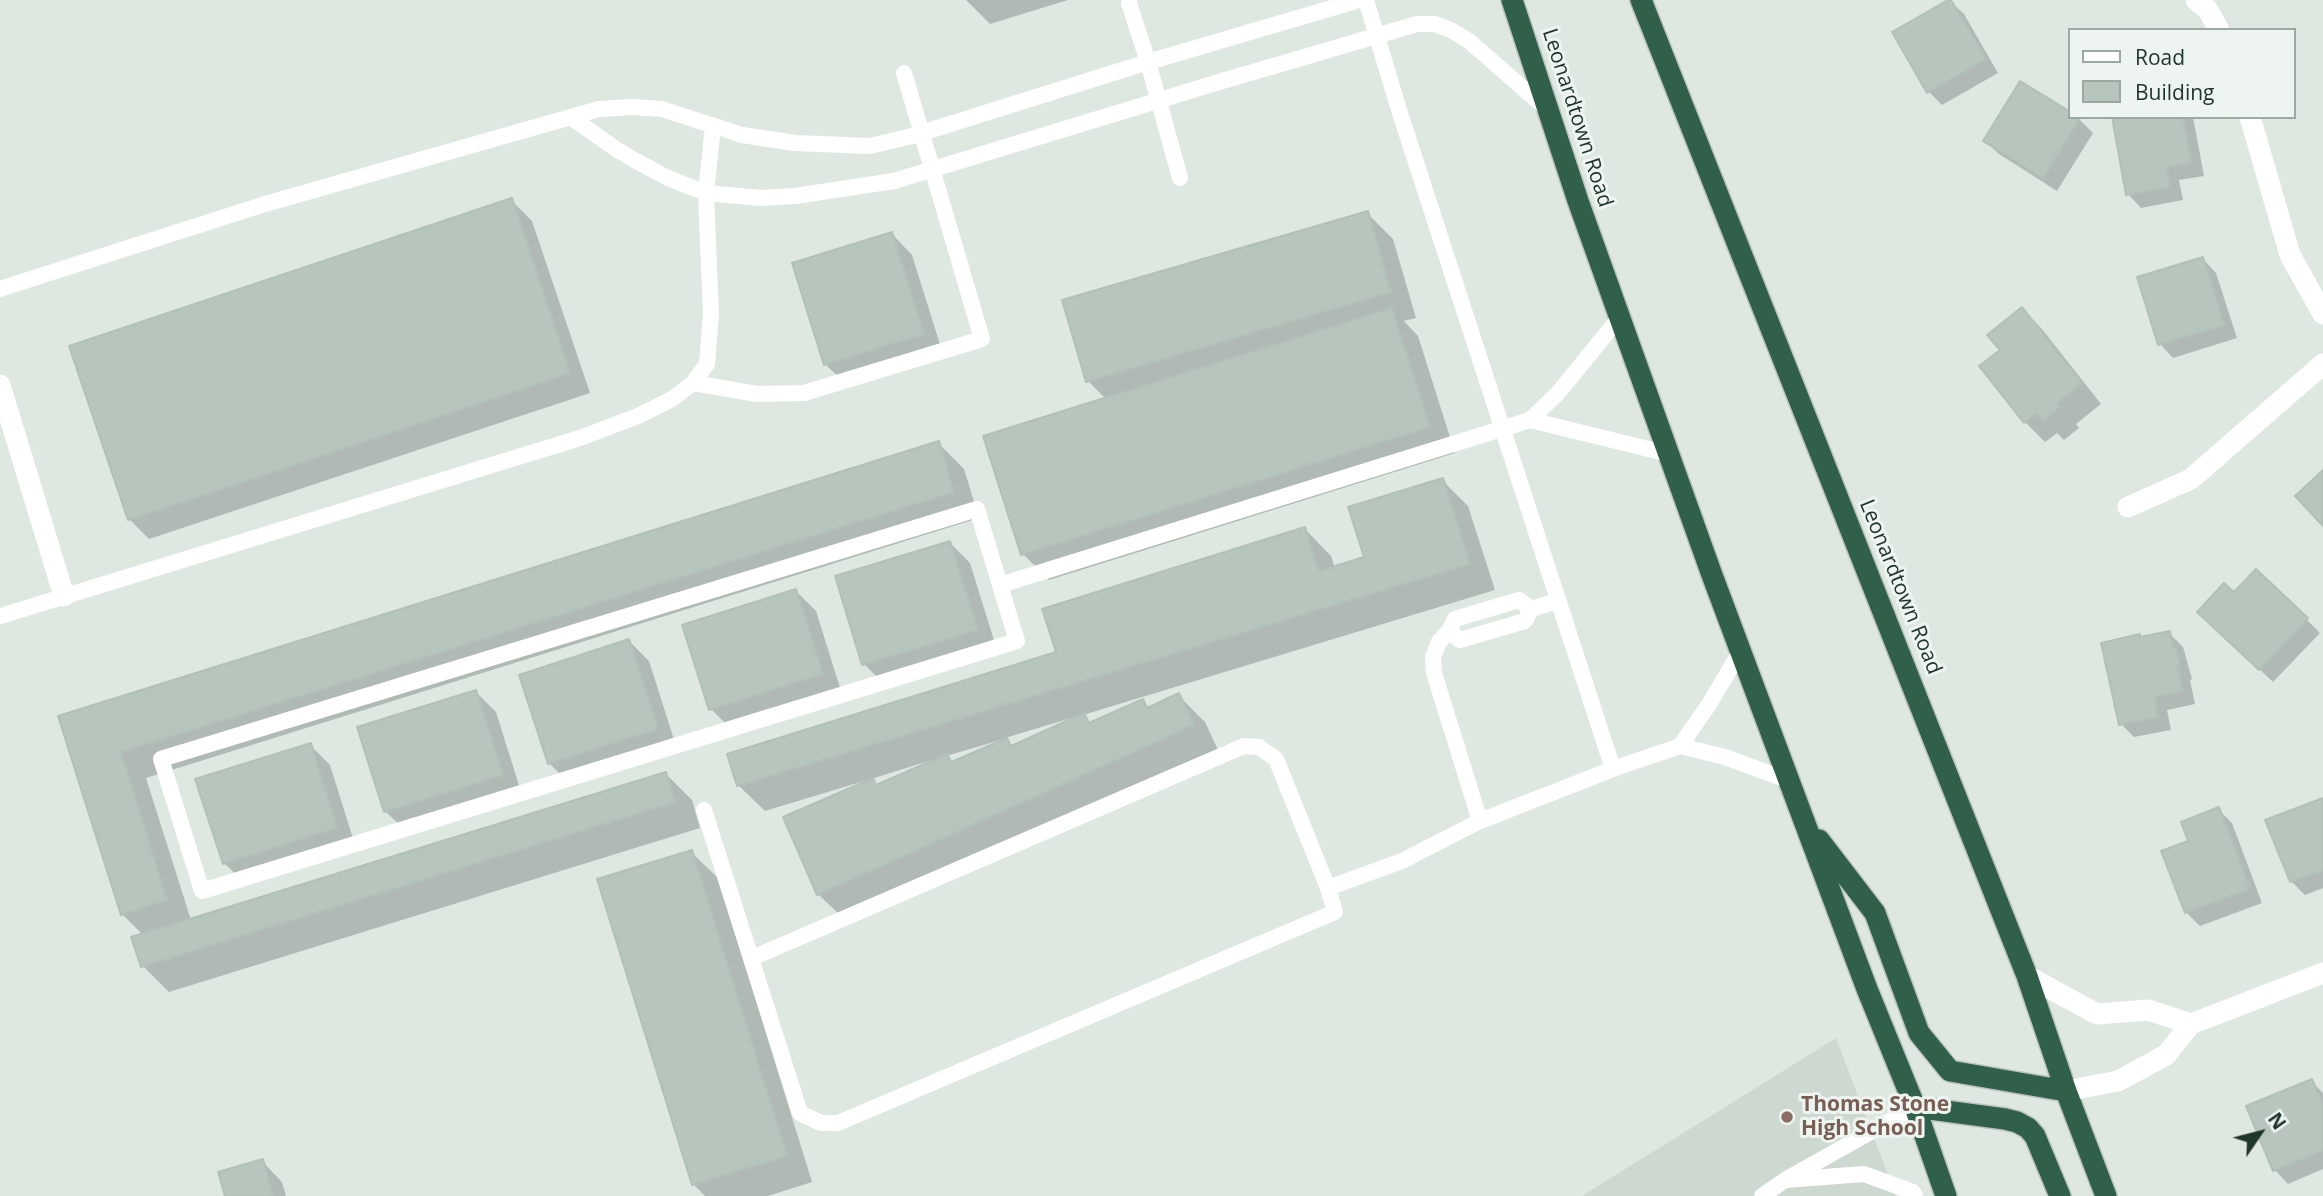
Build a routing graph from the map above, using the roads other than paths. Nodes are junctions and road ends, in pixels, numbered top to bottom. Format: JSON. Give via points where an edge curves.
{"nodes":[{"id":1,"x":1359,"y":0,"type":"edge"},
{"id":2,"x":1366,"y":0,"type":"edge"},
{"id":3,"x":1512,"y":0,"type":"edge"},
{"id":4,"x":1641,"y":0,"type":"edge"},
{"id":5,"x":2196,"y":0,"type":"edge"},
{"id":6,"x":1129,"y":4,"type":"dead end"},
{"id":7,"x":2218,"y":28,"type":"edge"},
{"id":8,"x":1377,"y":36,"type":"junction"},
{"id":9,"x":1148,"y":62,"type":"junction"},
{"id":10,"x":904,"y":73,"type":"dead end"},
{"id":11,"x":1158,"y":101,"type":"junction"},
{"id":12,"x":1548,"y":110,"type":"junction"},
{"id":13,"x":572,"y":117,"type":"junction"},
{"id":14,"x":2251,"y":119,"type":"edge"},
{"id":15,"x":713,"y":126,"type":"junction"},
{"id":16,"x":922,"y":133,"type":"junction"},
{"id":17,"x":933,"y":170,"type":"junction"},
{"id":18,"x":1180,"y":178,"type":"dead end"},
{"id":19,"x":706,"y":193,"type":"junction"},
{"id":20,"x":0,"y":289,"type":"edge"},
{"id":21,"x":2323,"y":314,"type":"edge"},
{"id":22,"x":1620,"y":317,"type":"junction"},
{"id":23,"x":2323,"y":365,"type":"edge"},
{"id":24,"x":693,"y":383,"type":"junction"},
{"id":25,"x":0,"y":385,"type":"edge"},
{"id":26,"x":1530,"y":420,"type":"junction"},
{"id":27,"x":1503,"y":429,"type":"junction"},
{"id":28,"x":1669,"y":454,"type":"junction"},
{"id":29,"x":2128,"y":507,"type":"dead end"},
{"id":30,"x":1000,"y":585,"type":"junction"},
{"id":31,"x":64,"y":596,"type":"junction"},
{"id":32,"x":1557,"y":601,"type":"junction"},
{"id":33,"x":0,"y":616,"type":"edge"},
{"id":34,"x":1741,"y":650,"type":"junction"},
{"id":35,"x":1680,"y":746,"type":"junction"},
{"id":36,"x":1612,"y":769,"type":"junction"},
{"id":37,"x":1790,"y":781,"type":"junction"},
{"id":38,"x":704,"y":810,"type":"dead end"},
{"id":39,"x":1480,"y":821,"type":"junction"},
{"id":40,"x":1805,"y":821,"type":"junction"},
{"id":41,"x":1328,"y":888,"type":"junction"},
{"id":42,"x":752,"y":958,"type":"junction"},
{"id":43,"x":2323,"y":973,"type":"edge"},
{"id":44,"x":2026,"y":976,"type":"junction"},
{"id":45,"x":2191,"y":1024,"type":"junction"},
{"id":46,"x":2066,"y":1091,"type":"junction"},
{"id":47,"x":1915,"y":1107,"type":"junction"},
{"id":48,"x":1785,"y":1180,"type":"junction"},
{"id":49,"x":1762,"y":1196,"type":"edge"},
{"id":50,"x":1914,"y":1196,"type":"edge"},
{"id":51,"x":1946,"y":1196,"type":"edge"},
{"id":52,"x":2060,"y":1196,"type":"edge"},
{"id":53,"x":2106,"y":1196,"type":"edge"}],
"edges":[{"from":1,"to":9,"type":"lane"},
{"from":2,"to":8,"type":"lane"},
{"from":3,"to":12,"type":"highway","name":"Leonardtown Road"},
{"from":4,"to":44,"type":"highway","name":"Leonardtown Road"},
{"from":5,"to":7,"type":"street"},
{"from":6,"to":9,"type":"lane"},
{"from":8,"to":11,"type":"lane"},
{"from":8,"to":12,"type":"lane","via":[[1417,24],[1451,30],[1487,55]]},
{"from":8,"to":27,"type":"lane"},
{"from":9,"to":11,"type":"lane"},
{"from":9,"to":16,"type":"lane"},
{"from":10,"to":16,"type":"lane"},
{"from":11,"to":17,"type":"lane"},
{"from":11,"to":18,"type":"lane"},
{"from":12,"to":22,"type":"highway","name":"Leonardtown Road"},
{"from":13,"to":15,"type":"lane","via":[[599,109],[633,107],[662,109]]},
{"from":13,"to":19,"type":"lane","via":[[636,161]]},
{"from":13,"to":20,"type":"lane","via":[[265,204]]},
{"from":14,"to":21,"type":"street","via":[[2290,255]]},
{"from":15,"to":16,"type":"lane","via":[[741,135],[839,146],[870,146]]},
{"from":15,"to":19,"type":"lane"},
{"from":16,"to":17,"type":"lane"},
{"from":17,"to":19,"type":"lane","via":[[894,181],[795,196]]},
{"from":17,"to":24,"type":"lane","via":[[982,339],[804,393],[757,394]]},
{"from":19,"to":24,"type":"lane","via":[[711,314],[707,363]]},
{"from":22,"to":26,"type":"lane"},
{"from":22,"to":28,"type":"highway","name":"Leonardtown Road"},
{"from":23,"to":29,"type":"street","via":[[2191,480]]},
{"from":24,"to":31,"type":"lane","via":[[638,416],[580,438]]},
{"from":25,"to":31,"type":"street"},
{"from":26,"to":27,"type":"lane"},
{"from":26,"to":28,"type":"lane"},
{"from":27,"to":30,"type":"lane"},
{"from":27,"to":32,"type":"lane"},
{"from":28,"to":34,"type":"highway","name":"Leonardtown Road"},
{"from":30,"to":30,"type":"lane","via":[[1017,641],[202,891],[161,759],[977,509]]},
{"from":31,"to":33,"type":"lane"},
{"from":32,"to":36,"type":"lane"},
{"from":32,"to":39,"type":"lane","via":[[1531,609],[1519,600],[1455,619],[1433,657]]},
{"from":34,"to":35,"type":"lane"},
{"from":34,"to":37,"type":"highway","name":"Leonardtown Road"},
{"from":35,"to":36,"type":"lane"},
{"from":35,"to":37,"type":"lane"},
{"from":36,"to":39,"type":"lane"},
{"from":37,"to":40,"type":"highway","name":"Leonardtown Road"},
{"from":38,"to":42,"type":"lane"},
{"from":39,"to":41,"type":"lane","via":[[1402,861]]},
{"from":40,"to":46,"type":"highway","via":[[1875,913],[1919,1033],[1950,1072]]},
{"from":40,"to":47,"type":"highway","name":"Leonardtown Road"},
{"from":41,"to":42,"type":"lane","via":[[1276,760],[1259,747],[1244,746]]},
{"from":41,"to":42,"type":"lane","via":[[1335,912],[838,1123],[800,1113]]},
{"from":43,"to":45,"type":"street"},
{"from":44,"to":45,"type":"street","via":[[2097,1014],[2148,1010]]},
{"from":44,"to":46,"type":"highway","name":"Leonardtown Road"},
{"from":45,"to":46,"type":"street","via":[[2166,1055],[2154,1062],[2118,1081]]},
{"from":46,"to":53,"type":"highway","name":"Leonardtown Road"},
{"from":47,"to":48,"type":"lane"},
{"from":47,"to":51,"type":"highway","name":"Leonardtown Road"},
{"from":47,"to":52,"type":"highway","via":[[2005,1119],[2028,1128]]},
{"from":48,"to":49,"type":"lane"},
{"from":48,"to":50,"type":"lane","via":[[1864,1174]]}]}
